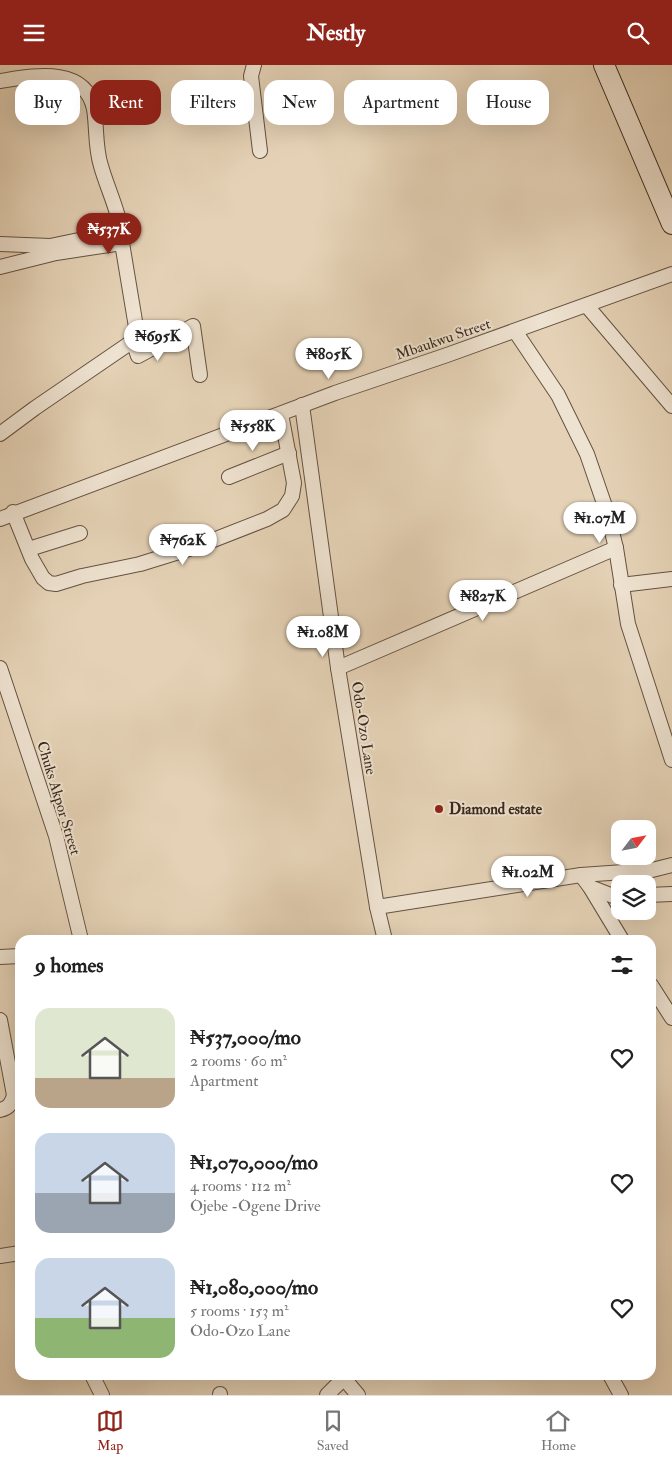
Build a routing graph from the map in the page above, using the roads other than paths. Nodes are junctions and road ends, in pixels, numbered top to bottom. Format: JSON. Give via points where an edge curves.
{"nodes":[{"id":1,"x":254,"y":65,"type":"edge"},
{"id":2,"x":604,"y":65,"type":"edge"},
{"id":3,"x":0,"y":81,"type":"edge"},
{"id":4,"x":260,"y":151,"type":"dead end"},
{"id":5,"x":672,"y":224,"type":"edge"},
{"id":6,"x":122,"y":237,"type":"junction"},
{"id":7,"x":0,"y":244,"type":"edge"},
{"id":8,"x":0,"y":267,"type":"edge"},
{"id":9,"x":672,"y":274,"type":"edge"},
{"id":10,"x":587,"y":306,"type":"junction"},
{"id":11,"x":515,"y":331,"type":"junction"},
{"id":12,"x":133,"y":341,"type":"junction"},
{"id":13,"x":200,"y":375,"type":"dead end"},
{"id":14,"x":302,"y":405,"type":"junction"},
{"id":15,"x":672,"y":406,"type":"edge"},
{"id":16,"x":281,"y":414,"type":"junction"},
{"id":17,"x":0,"y":434,"type":"edge"},
{"id":18,"x":289,"y":453,"type":"junction"},
{"id":19,"x":229,"y":477,"type":"dead end"},
{"id":20,"x":14,"y":513,"type":"junction"},
{"id":21,"x":0,"y":519,"type":"edge"},
{"id":22,"x":80,"y":533,"type":"dead end"},
{"id":23,"x":616,"y":548,"type":"junction"},
{"id":24,"x":29,"y":549,"type":"junction"},
{"id":25,"x":672,"y":579,"type":"edge"},
{"id":26,"x":621,"y":585,"type":"junction"},
{"id":27,"x":0,"y":668,"type":"edge"},
{"id":28,"x":338,"y":668,"type":"junction"},
{"id":29,"x":672,"y":760,"type":"edge"},
{"id":30,"x":672,"y":865,"type":"edge"},
{"id":31,"x":580,"y":875,"type":"junction"},
{"id":32,"x":590,"y":887,"type":"junction"},
{"id":33,"x":672,"y":893,"type":"edge"},
{"id":34,"x":656,"y":894,"type":"edge"},
{"id":35,"x":611,"y":895,"type":"edge"},
{"id":36,"x":377,"y":907,"type":"junction"},
{"id":37,"x":80,"y":935,"type":"edge"},
{"id":38,"x":384,"y":935,"type":"edge"},
{"id":39,"x":619,"y":935,"type":"edge"},
{"id":40,"x":15,"y":956,"type":"edge"},
{"id":41,"x":0,"y":957,"type":"edge"},
{"id":42,"x":656,"y":993,"type":"edge"},
{"id":43,"x":672,"y":1018,"type":"edge"},
{"id":44,"x":0,"y":1020,"type":"edge"},
{"id":45,"x":2,"y":1110,"type":"edge"},
{"id":46,"x":15,"y":1254,"type":"edge"},
{"id":47,"x":0,"y":1256,"type":"edge"},
{"id":48,"x":94,"y":1380,"type":"edge"},
{"id":49,"x":339,"y":1380,"type":"edge"},
{"id":50,"x":345,"y":1380,"type":"edge"},
{"id":51,"x":613,"y":1380,"type":"edge"},
{"id":52,"x":102,"y":1395,"type":"edge"},
{"id":53,"x":327,"y":1395,"type":"edge"},
{"id":54,"x":358,"y":1395,"type":"edge"},
{"id":55,"x":621,"y":1395,"type":"edge"}],
"edges":[{"from":1,"to":4,"type":"street","via":[[251,76]]},
{"from":2,"to":5,"type":"street"},
{"from":3,"to":6,"type":"street","via":[[58,76],[72,79],[82,86],[93,108],[100,164]]},
{"from":6,"to":7,"type":"street","via":[[50,246]]},
{"from":6,"to":8,"type":"street"},
{"from":6,"to":12,"type":"street","via":[[135,319]]},
{"from":9,"to":10,"type":"street","name":"Mbaukwu Street"},
{"from":10,"to":11,"type":"street","name":"Mbaukwu Street"},
{"from":10,"to":15,"type":"street"},
{"from":11,"to":14,"type":"street","name":"Mbaukwu Street"},
{"from":11,"to":23,"type":"street","via":[[558,395],[580,439],[607,512]]},
{"from":12,"to":13,"type":"street","via":[[138,356],[193,326]]},
{"from":12,"to":17,"type":"street"},
{"from":14,"to":16,"type":"street","name":"Mbaukwu Street"},
{"from":14,"to":28,"type":"street","name":"Odo-Ozo Lane"},
{"from":16,"to":18,"type":"street"},
{"from":16,"to":20,"type":"street","name":"Mbaukwu Street"},
{"from":18,"to":19,"type":"street"},
{"from":18,"to":24,"type":"street","via":[[294,483],[292,497],[283,510],[198,547],[56,584],[44,578]]},
{"from":20,"to":21,"type":"street","name":"Mbaukwu Street"},
{"from":20,"to":24,"type":"street"},
{"from":22,"to":24,"type":"street"},
{"from":23,"to":26,"type":"street"},
{"from":23,"to":28,"type":"street"},
{"from":25,"to":26,"type":"street"},
{"from":26,"to":29,"type":"street","via":[[633,640]]},
{"from":27,"to":37,"type":"street","name":"Chuks Akpor Street","via":[[56,836]]},
{"from":28,"to":36,"type":"street","name":"Odo-Ozo Lane"},
{"from":30,"to":31,"type":"street","via":[[652,870]]},
{"from":31,"to":32,"type":"street"},
{"from":31,"to":36,"type":"street"},
{"from":32,"to":35,"type":"street"},
{"from":32,"to":39,"type":"street"},
{"from":33,"to":34,"type":"street"},
{"from":36,"to":38,"type":"street","name":"Odo-Ozo Lane"},
{"from":40,"to":41,"type":"street"},
{"from":42,"to":43,"type":"street"},
{"from":44,"to":45,"type":"street","via":[[14,1095],[11,1104]]},
{"from":46,"to":47,"type":"street"},
{"from":48,"to":52,"type":"street"},
{"from":49,"to":53,"type":"street"},
{"from":50,"to":54,"type":"street"},
{"from":51,"to":55,"type":"street"}]}
